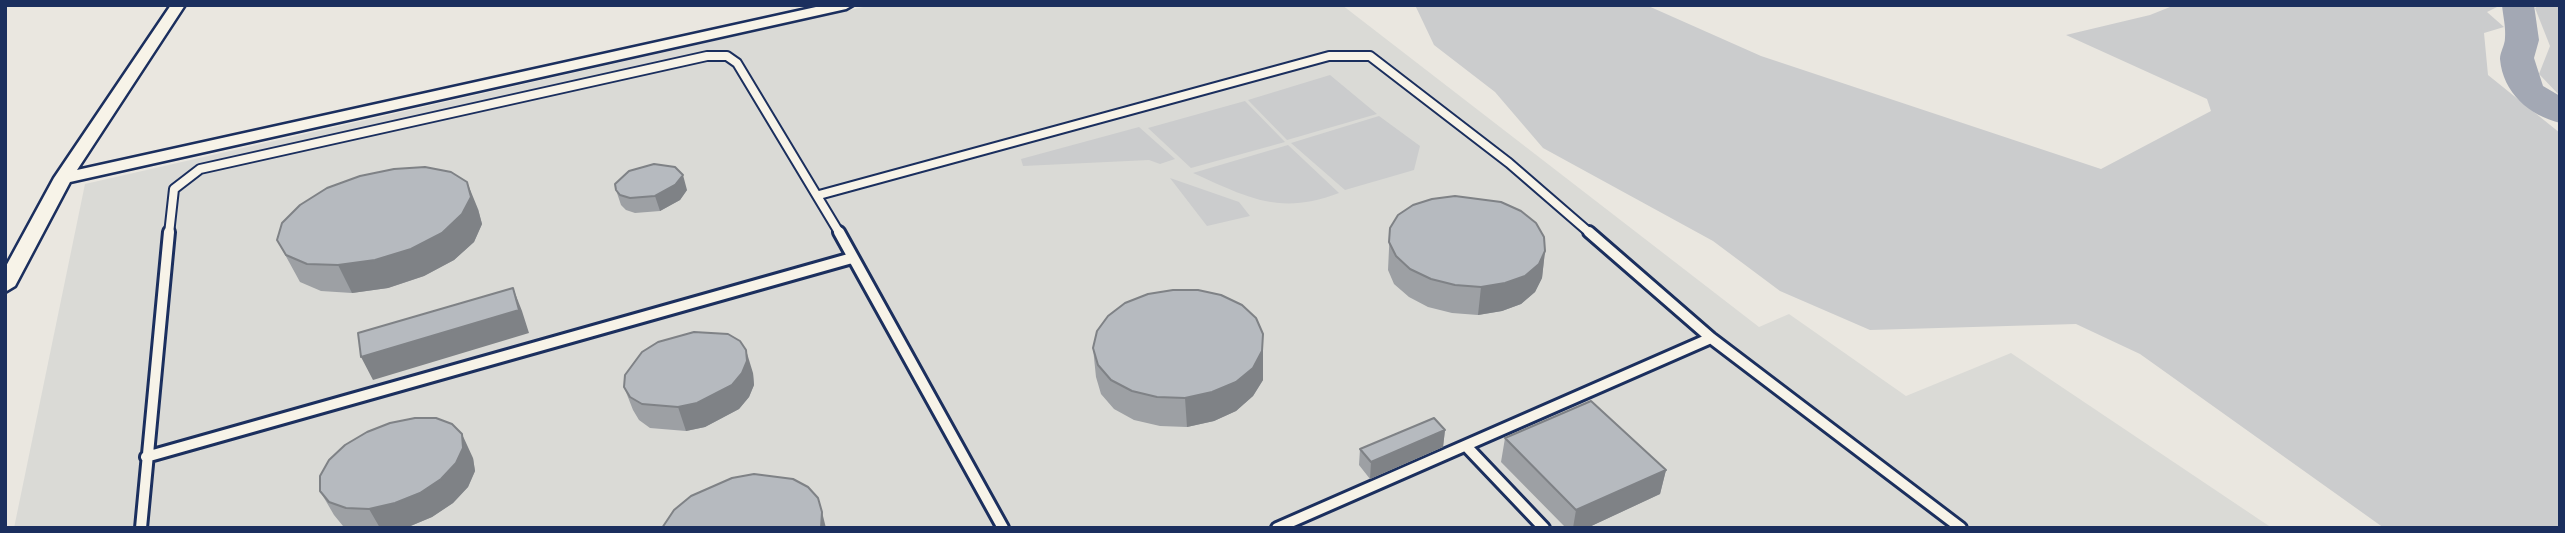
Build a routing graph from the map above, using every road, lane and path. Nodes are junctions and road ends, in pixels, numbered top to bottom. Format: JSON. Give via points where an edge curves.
{"nodes":[{"id":1,"x":178,"y":5,"type":"edge"},
{"id":2,"x":846,"y":5,"type":"edge"},
{"id":3,"x":63,"y":178,"type":"junction"},
{"id":4,"x":819,"y":195,"type":"junction"},
{"id":5,"x":852,"y":258,"type":"junction"},
{"id":6,"x":5,"y":286,"type":"edge"},
{"id":7,"x":1711,"y":338,"type":"junction"},
{"id":8,"x":1467,"y":447,"type":"junction"},
{"id":9,"x":146,"y":457,"type":"junction"},
{"id":10,"x":141,"y":528,"type":"edge"},
{"id":11,"x":1003,"y":528,"type":"edge"},
{"id":12,"x":1277,"y":528,"type":"edge"},
{"id":13,"x":1544,"y":528,"type":"edge"},
{"id":14,"x":1961,"y":528,"type":"edge"}],
"edges":[{"from":1,"to":3,"type":"street"},
{"from":2,"to":3,"type":"street"},
{"from":3,"to":6,"type":"street"},
{"from":4,"to":5,"type":"lane"},
{"from":4,"to":7,"type":"lane","via":[[1329,55],[1370,56],[1509,163]]},
{"from":4,"to":9,"type":"lane","via":[[737,63],[727,56],[707,56],[200,169],[174,189]]},
{"from":5,"to":9,"type":"lane"},
{"from":5,"to":11,"type":"lane"},
{"from":7,"to":8,"type":"lane"},
{"from":7,"to":14,"type":"lane"},
{"from":8,"to":12,"type":"lane"},
{"from":8,"to":13,"type":"lane"},
{"from":9,"to":10,"type":"lane"}]}
